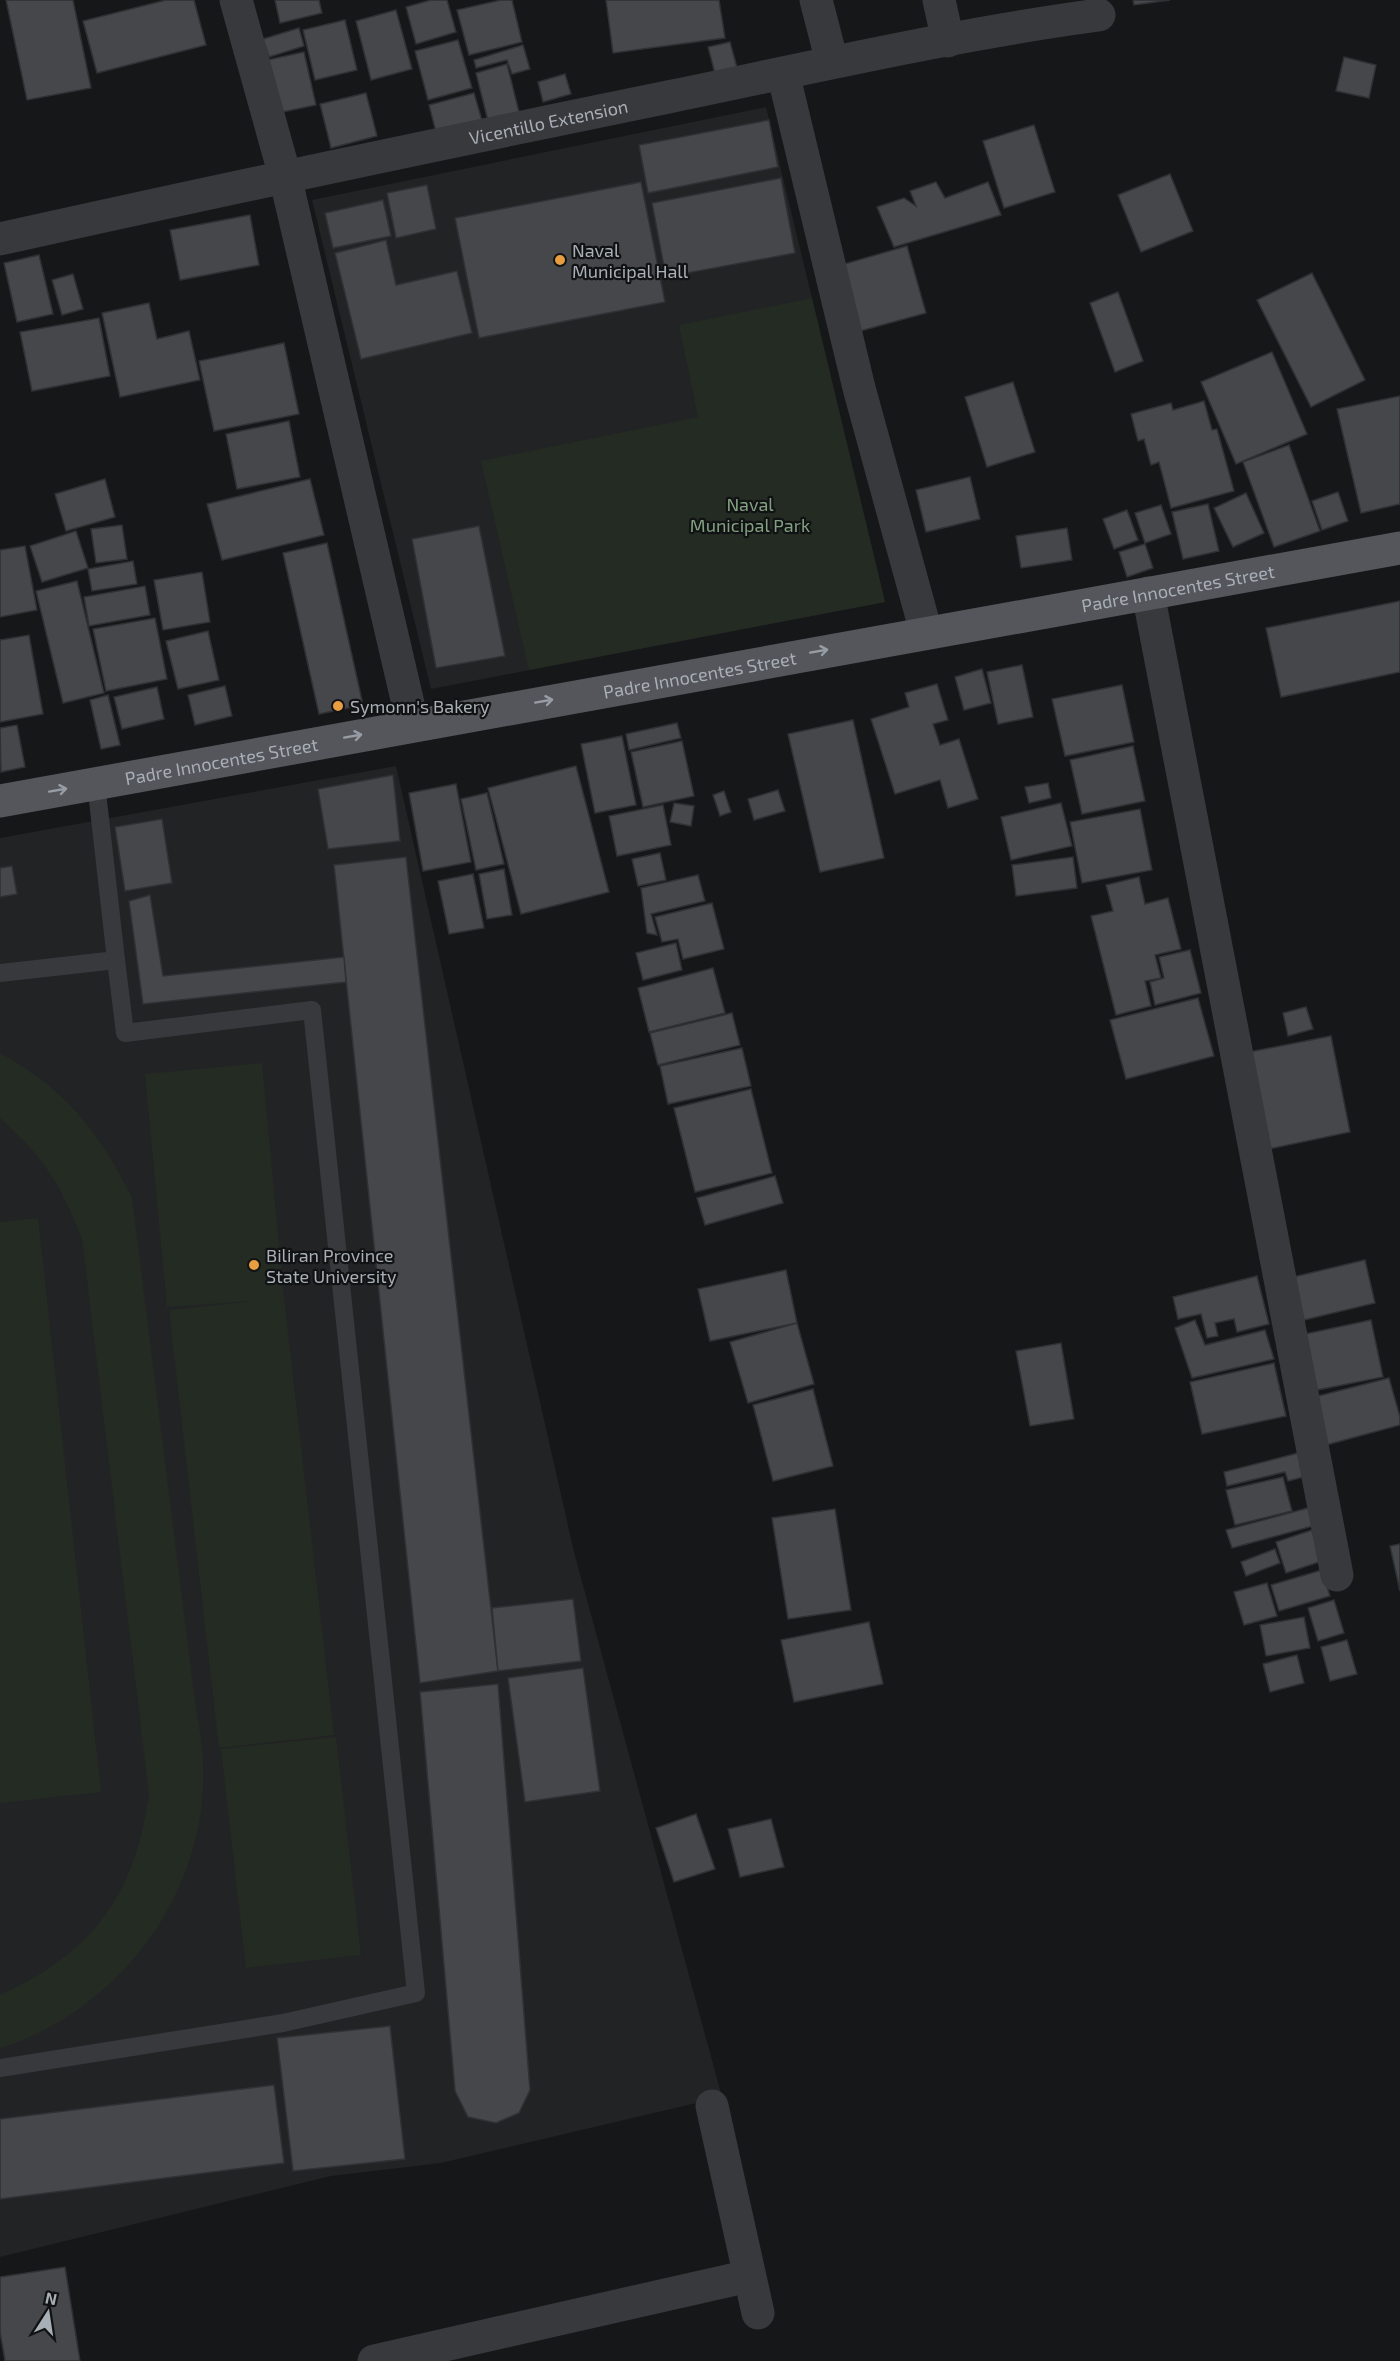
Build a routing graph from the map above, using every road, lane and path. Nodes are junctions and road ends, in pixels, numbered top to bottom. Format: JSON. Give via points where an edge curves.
{"nodes":[{"id":1,"x":236,"y":0,"type":"edge"},
{"id":2,"x":816,"y":0,"type":"edge"},
{"id":3,"x":939,"y":0,"type":"edge"},
{"id":4,"x":1099,"y":15,"type":"dead end"},
{"id":5,"x":948,"y":41,"type":"junction"},
{"id":6,"x":832,"y":62,"type":"junction"},
{"id":7,"x":783,"y":73,"type":"junction"},
{"id":8,"x":285,"y":176,"type":"junction"},
{"id":9,"x":0,"y":239,"type":"edge"},
{"id":10,"x":1400,"y":548,"type":"edge"},
{"id":11,"x":1148,"y":593,"type":"junction"},
{"id":12,"x":926,"y":632,"type":"junction"},
{"id":13,"x":413,"y":725,"type":"junction"},
{"id":14,"x":96,"y":783,"type":"junction"},
{"id":15,"x":0,"y":801,"type":"edge"},
{"id":16,"x":116,"y":960,"type":"junction"},
{"id":17,"x":0,"y":973,"type":"edge"},
{"id":18,"x":1337,"y":1575,"type":"dead end"},
{"id":19,"x":0,"y":2068,"type":"edge"},
{"id":20,"x":712,"y":2106,"type":"dead end"},
{"id":21,"x":749,"y":2276,"type":"junction"},
{"id":22,"x":758,"y":2313,"type":"dead end"},
{"id":23,"x":374,"y":2361,"type":"edge"}],
"edges":[{"from":1,"to":8,"type":"street"},
{"from":2,"to":6,"type":"street"},
{"from":3,"to":5,"type":"street"},
{"from":4,"to":5,"type":"street","name":"Vicentillo Extension"},
{"from":5,"to":6,"type":"street","name":"Vicentillo Extension"},
{"from":6,"to":7,"type":"street","name":"Vicentillo Extension"},
{"from":7,"to":8,"type":"street","name":"Vicentillo Extension"},
{"from":7,"to":12,"type":"street","via":[[859,388]]},
{"from":8,"to":9,"type":"street","name":"Vicentillo Extension"},
{"from":8,"to":13,"type":"street"},
{"from":10,"to":11,"type":"main road","name":"Padre Innocentes Street"},
{"from":11,"to":12,"type":"main road","name":"Padre Innocentes Street"},
{"from":11,"to":18,"type":"street"},
{"from":13,"to":12,"type":"main road","name":"Padre Innocentes Street","one_way":true},
{"from":14,"to":13,"type":"main road","name":"Padre Innocentes Street","one_way":true},
{"from":15,"to":14,"type":"main road","name":"Padre Innocentes Street","one_way":true},
{"from":14,"to":16,"type":"lane"},
{"from":16,"to":17,"type":"lane"},
{"from":16,"to":19,"type":"lane","via":[[125,1033],[312,1010],[416,1993],[283,2023]]},
{"from":20,"to":21,"type":"street"},
{"from":21,"to":22,"type":"street"},
{"from":21,"to":23,"type":"street"}]}
